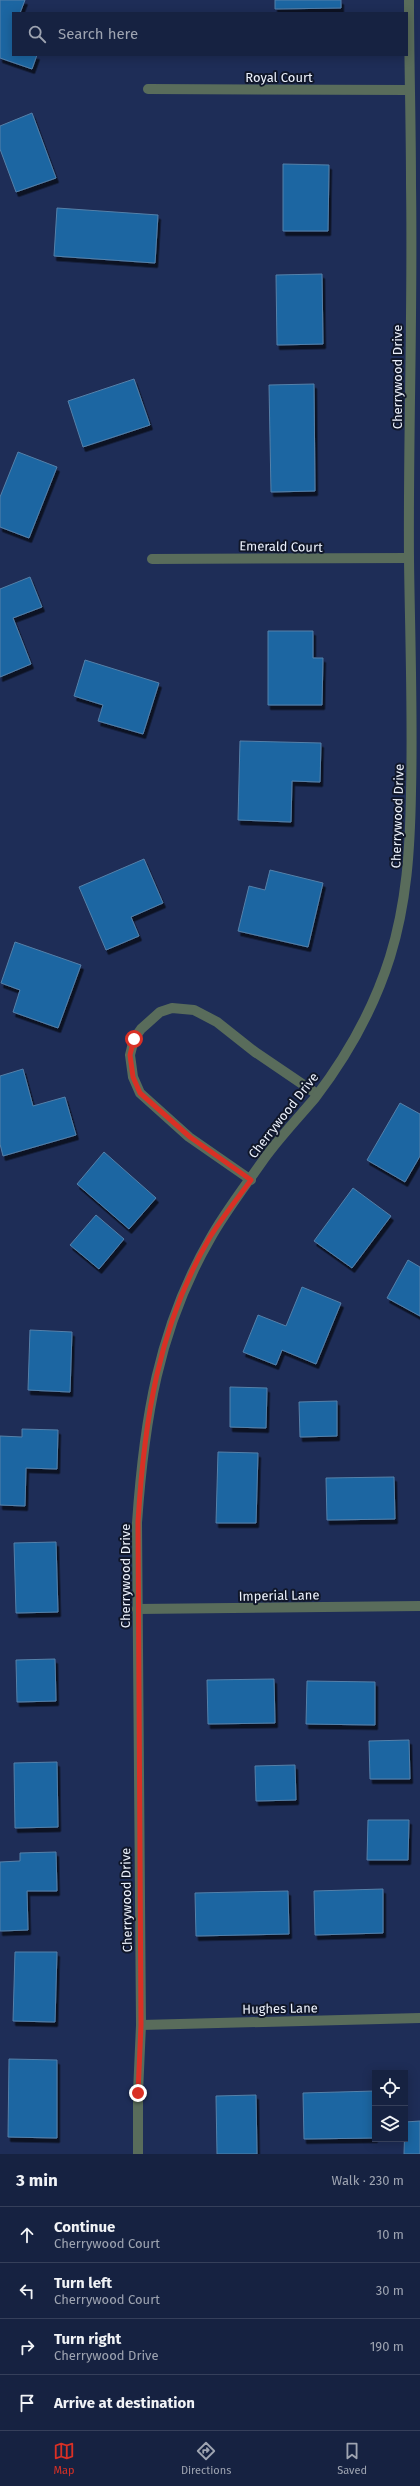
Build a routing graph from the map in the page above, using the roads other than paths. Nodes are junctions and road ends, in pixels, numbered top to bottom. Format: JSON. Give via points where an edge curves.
{"nodes":[{"id":1,"x":409,"y":0,"type":"edge"},
{"id":2,"x":148,"y":89,"type":"dead end"},
{"id":3,"x":409,"y":90,"type":"junction"},
{"id":4,"x":409,"y":558,"type":"junction"},
{"id":5,"x":152,"y":559,"type":"dead end"},
{"id":6,"x":416,"y":754,"type":"edge"},
{"id":7,"x":317,"y":1094,"type":"junction"},
{"id":8,"x":251,"y":1180,"type":"junction"},
{"id":9,"x":420,"y":1606,"type":"edge"},
{"id":10,"x":138,"y":1609,"type":"junction"},
{"id":11,"x":420,"y":2018,"type":"edge"},
{"id":12,"x":141,"y":2025,"type":"junction"},
{"id":13,"x":138,"y":2154,"type":"edge"}],
"edges":[{"from":1,"to":3,"type":"street","name":"Cherrywood Drive"},
{"from":2,"to":3,"type":"street","name":"Royal Court"},
{"from":3,"to":4,"type":"street","name":"Cherrywood Drive"},
{"from":4,"to":5,"type":"street","name":"Emerald Court"},
{"from":4,"to":6,"type":"street","name":"Cherrywood Drive"},
{"from":6,"to":7,"type":"street","name":"Cherrywood Drive","via":[[409,861],[403,908],[389,960],[355,1038]]},
{"from":7,"to":8,"type":"street","name":"Cherrywood Drive","via":[[264,1159]]},
{"from":7,"to":8,"type":"street","via":[[254,1052],[218,1022],[194,1010],[172,1008],[160,1012],[141,1029],[134,1039],[130,1055],[133,1077],[140,1093],[190,1137]]},
{"from":8,"to":10,"type":"street","name":"Cherrywood Drive","via":[[210,1237],[184,1292],[165,1345],[149,1406],[142,1452],[138,1522]]},
{"from":9,"to":10,"type":"street","name":"Imperial Lane"},
{"from":10,"to":12,"type":"street","name":"Cherrywood Drive"},
{"from":11,"to":12,"type":"street","name":"Hughes Lane"},
{"from":12,"to":13,"type":"street","name":"Cherrywood Drive"}]}
